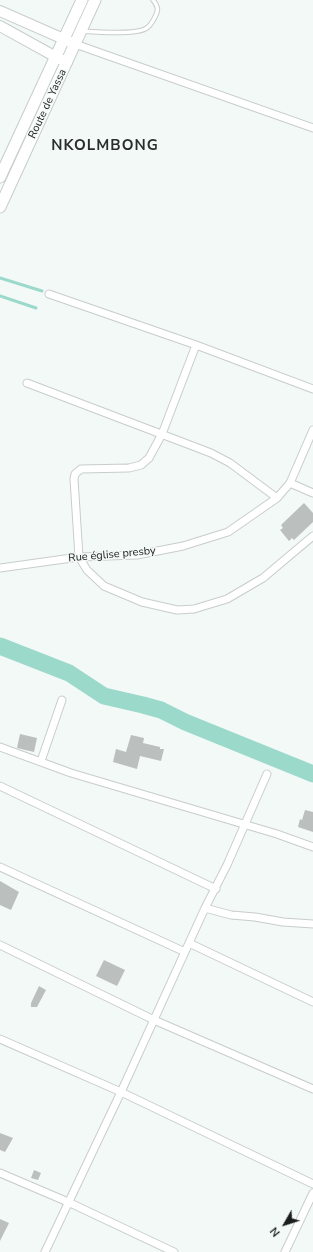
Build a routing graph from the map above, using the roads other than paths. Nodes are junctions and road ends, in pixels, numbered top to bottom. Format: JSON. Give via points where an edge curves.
{"nodes":[{"id":1,"x":82,"y":0,"type":"edge"},
{"id":2,"x":95,"y":0,"type":"edge"},
{"id":3,"x":153,"y":0,"type":"edge"},
{"id":4,"x":2,"y":11,"type":"edge"},
{"id":5,"x":1,"y":27,"type":"edge"},
{"id":6,"x":81,"y":32,"type":"junction"},
{"id":7,"x":64,"y":39,"type":"junction"},
{"id":8,"x":75,"y":44,"type":"junction"},
{"id":9,"x":56,"y":58,"type":"junction"},
{"id":10,"x":67,"y":62,"type":"junction"},
{"id":11,"x":313,"y":128,"type":"edge"},
{"id":12,"x":0,"y":177,"type":"edge"},
{"id":13,"x":0,"y":207,"type":"edge"},
{"id":14,"x":49,"y":294,"type":"dead end"},
{"id":15,"x":196,"y":345,"type":"junction"},
{"id":16,"x":28,"y":383,"type":"dead end"},
{"id":17,"x":313,"y":389,"type":"edge"},
{"id":18,"x":313,"y":430,"type":"edge"},
{"id":19,"x":162,"y":434,"type":"junction"},
{"id":20,"x":290,"y":483,"type":"junction"},
{"id":21,"x":313,"y":493,"type":"edge"},
{"id":22,"x":277,"y":498,"type":"junction"},
{"id":23,"x":313,"y":536,"type":"edge"},
{"id":24,"x":79,"y":557,"type":"junction"},
{"id":25,"x":0,"y":568,"type":"edge"},
{"id":26,"x":62,"y":700,"type":"dead end"},
{"id":27,"x":0,"y":747,"type":"edge"},
{"id":28,"x":41,"y":761,"type":"junction"},
{"id":29,"x":267,"y":774,"type":"dead end"},
{"id":30,"x":0,"y":786,"type":"edge"},
{"id":31,"x":244,"y":825,"type":"junction"},
{"id":32,"x":313,"y":847,"type":"edge"},
{"id":33,"x":0,"y":867,"type":"edge"},
{"id":34,"x":216,"y":890,"type":"junction"},
{"id":35,"x":205,"y":908,"type":"junction"},
{"id":36,"x":313,"y":924,"type":"edge"},
{"id":37,"x":189,"y":943,"type":"junction"},
{"id":38,"x":0,"y":945,"type":"edge"},
{"id":39,"x":185,"y":952,"type":"junction"},
{"id":40,"x":313,"y":1002,"type":"edge"},
{"id":41,"x":154,"y":1020,"type":"junction"},
{"id":42,"x":0,"y":1039,"type":"edge"},
{"id":43,"x":313,"y":1089,"type":"edge"},
{"id":44,"x":121,"y":1092,"type":"junction"},
{"id":45,"x":0,"y":1173,"type":"edge"},
{"id":46,"x":313,"y":1184,"type":"edge"},
{"id":47,"x":313,"y":1193,"type":"edge"},
{"id":48,"x":68,"y":1202,"type":"junction"},
{"id":49,"x":45,"y":1252,"type":"edge"},
{"id":50,"x":174,"y":1252,"type":"edge"},
{"id":51,"x":285,"y":1252,"type":"edge"}],
"edges":[{"from":1,"to":7,"type":"main road","name":"Route de Yassa"},
{"from":2,"to":6,"type":"main road","name":"Route de Yassa"},
{"from":3,"to":6,"type":"lane","via":[[158,7],[158,13],[146,29],[127,32]]},
{"from":4,"to":7,"type":"main road"},
{"from":5,"to":9,"type":"main road"},
{"from":6,"to":8,"type":"main road","name":"Route de Yassa"},
{"from":7,"to":8,"type":"main road"},
{"from":7,"to":9,"type":"main road","name":"Route de Yassa"},
{"from":8,"to":10,"type":"main road","name":"Route de Yassa"},
{"from":8,"to":11,"type":"street"},
{"from":9,"to":10,"type":"main road"},
{"from":9,"to":12,"type":"main road","name":"Route de Yassa"},
{"from":10,"to":13,"type":"main road","name":"Route de Yassa"},
{"from":14,"to":15,"type":"street"},
{"from":15,"to":17,"type":"street"},
{"from":15,"to":19,"type":"street"},
{"from":16,"to":19,"type":"street"},
{"from":18,"to":20,"type":"street","name":"Rue église presby"},
{"from":19,"to":22,"type":"street","via":[[218,456]]},
{"from":19,"to":24,"type":"street","via":[[150,458],[141,465],[129,468],[81,469],[76,474],[74,479]]},
{"from":20,"to":21,"type":"street"},
{"from":20,"to":22,"type":"street","name":"Rue église presby"},
{"from":22,"to":24,"type":"street","name":"Rue église presby","via":[[228,532],[183,546],[137,555]]},
{"from":23,"to":24,"type":"street","via":[[263,578],[226,599],[194,609],[177,610],[142,602],[104,586],[87,570]]},
{"from":24,"to":25,"type":"street","name":"Rue église presby"},
{"from":26,"to":28,"type":"street"},
{"from":27,"to":28,"type":"street"},
{"from":28,"to":31,"type":"street","via":[[71,773]]},
{"from":29,"to":31,"type":"street"},
{"from":30,"to":34,"type":"street"},
{"from":31,"to":32,"type":"street"},
{"from":31,"to":34,"type":"street"},
{"from":33,"to":39,"type":"street"},
{"from":34,"to":35,"type":"street"},
{"from":35,"to":36,"type":"street","via":[[231,915]]},
{"from":35,"to":37,"type":"street"},
{"from":37,"to":39,"type":"street"},
{"from":37,"to":40,"type":"street"},
{"from":38,"to":41,"type":"street"},
{"from":39,"to":41,"type":"street"},
{"from":41,"to":43,"type":"street"},
{"from":41,"to":44,"type":"street"},
{"from":42,"to":44,"type":"street"},
{"from":44,"to":46,"type":"street"},
{"from":44,"to":48,"type":"street"},
{"from":45,"to":48,"type":"street"},
{"from":47,"to":51,"type":"street"},
{"from":48,"to":49,"type":"street"},
{"from":48,"to":50,"type":"street"}]}
